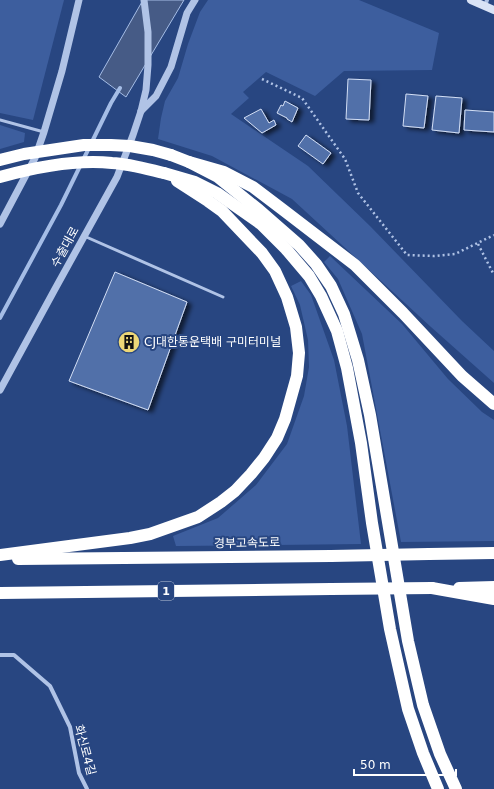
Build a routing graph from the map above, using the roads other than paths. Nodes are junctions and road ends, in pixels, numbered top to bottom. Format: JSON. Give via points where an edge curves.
{"nodes":[{"id":1,"x":79,"y":0,"type":"edge"},
{"id":2,"x":144,"y":0,"type":"edge"},
{"id":3,"x":195,"y":0,"type":"edge"},
{"id":4,"x":471,"y":0,"type":"edge"},
{"id":5,"x":486,"y":3,"type":"edge"},
{"id":6,"x":494,"y":10,"type":"edge"},
{"id":7,"x":141,"y":111,"type":"junction"},
{"id":8,"x":0,"y":120,"type":"edge"},
{"id":9,"x":44,"y":132,"type":"junction"},
{"id":10,"x":0,"y":160,"type":"edge"},
{"id":11,"x":189,"y":162,"type":"junction"},
{"id":12,"x":164,"y":173,"type":"junction"},
{"id":13,"x":0,"y":176,"type":"edge"},
{"id":14,"x":0,"y":224,"type":"edge"},
{"id":15,"x":84,"y":236,"type":"junction"},
{"id":16,"x":223,"y":297,"type":"dead end"},
{"id":17,"x":0,"y":390,"type":"edge"},
{"id":18,"x":494,"y":404,"type":"edge"},
{"id":19,"x":494,"y":553,"type":"edge"},
{"id":20,"x":0,"y":555,"type":"edge"},
{"id":21,"x":0,"y":560,"type":"edge"},
{"id":22,"x":494,"y":587,"type":"edge"},
{"id":23,"x":432,"y":588,"type":"junction"},
{"id":24,"x":0,"y":592,"type":"edge"},
{"id":25,"x":494,"y":599,"type":"edge"},
{"id":26,"x":0,"y":655,"type":"edge"},
{"id":27,"x":87,"y":789,"type":"edge"},
{"id":28,"x":438,"y":789,"type":"edge"},
{"id":29,"x":456,"y":789,"type":"edge"}],
"edges":[{"from":1,"to":9,"type":"street"},
{"from":2,"to":7,"type":"street","name":"수출대로","via":[[148,32],[148,65]]},
{"from":3,"to":7,"type":"street","via":[[187,13],[171,67],[156,96]]},
{"from":4,"to":5,"type":"main road"},
{"from":5,"to":6,"type":"main road"},
{"from":7,"to":15,"type":"street","name":"수출대로","via":[[117,176]]},
{"from":8,"to":9,"type":"lane"},
{"from":9,"to":14,"type":"street","via":[[34,158]]},
{"from":10,"to":11,"type":"highway","bridge":true,"via":[[84,145],[110,145],[153,150]]},
{"from":11,"to":18,"type":"highway","via":[[224,172],[253,187],[355,266],[462,376]]},
{"from":11,"to":29,"type":"highway","via":[[218,178],[299,245],[331,286],[344,314],[358,360],[370,415],[408,641],[423,705],[440,754]]},
{"from":12,"to":13,"type":"highway","bridge":true,"via":[[112,162],[80,162]]},
{"from":12,"to":20,"type":"highway","via":[[222,211],[262,253],[275,271],[287,297],[296,327],[299,353],[297,376],[277,438],[264,458],[235,491],[198,517],[150,534],[130,538]]},
{"from":12,"to":28,"type":"highway","via":[[195,182],[217,193],[261,224],[309,276],[321,296],[336,331],[348,376],[390,629],[410,717]]},
{"from":15,"to":16,"type":"lane"},
{"from":15,"to":17,"type":"street","name":"수출대로"},
{"from":19,"to":21,"type":"highway","name":"경부고속도로","bridge":true},
{"from":22,"to":23,"type":"highway","number":"1"},
{"from":23,"to":24,"type":"highway","number":"1","bridge":true},
{"from":23,"to":25,"type":"highway"},
{"from":26,"to":27,"type":"street","name":"화신로4길","via":[[14,655],[50,686],[70,727],[79,773]]}]}
